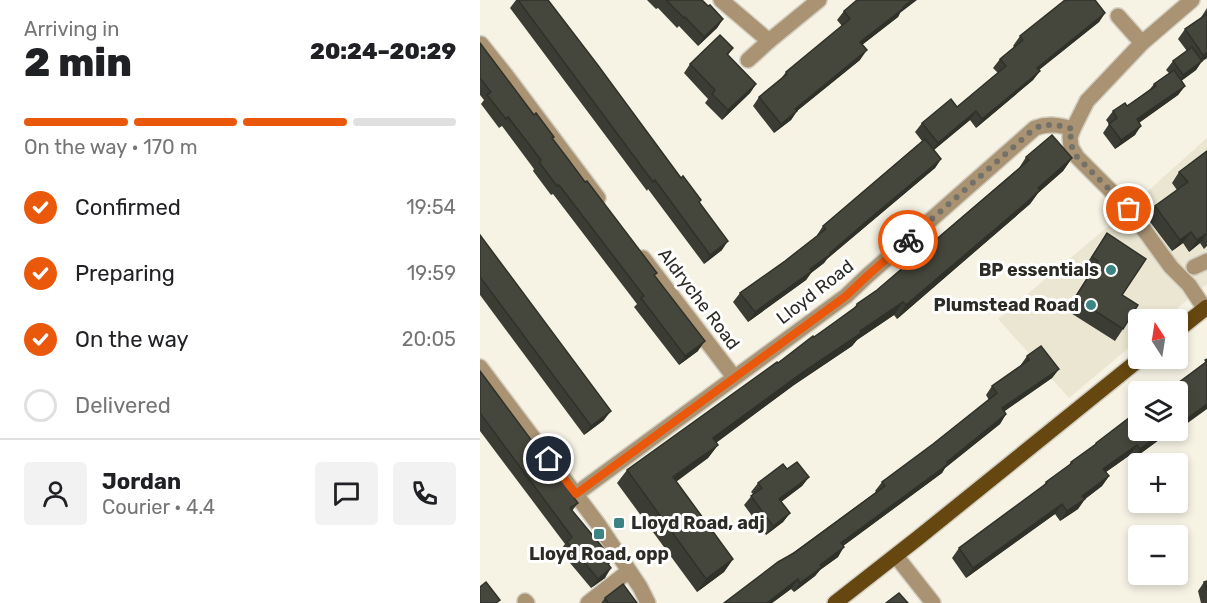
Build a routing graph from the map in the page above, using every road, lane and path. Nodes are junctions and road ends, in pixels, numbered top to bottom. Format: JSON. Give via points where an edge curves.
{"nodes":[{"id":1,"x":721,"y":0,"type":"edge"},
{"id":2,"x":819,"y":0,"type":"edge"},
{"id":3,"x":1192,"y":0,"type":"edge"},
{"id":4,"x":1118,"y":16,"type":"dead end"},
{"id":5,"x":769,"y":41,"type":"junction"},
{"id":6,"x":1142,"y":43,"type":"junction"},
{"id":7,"x":481,"y":44,"type":"edge"},
{"id":8,"x":748,"y":60,"type":"dead end"},
{"id":9,"x":1073,"y":129,"type":"junction"},
{"id":10,"x":610,"y":214,"type":"edge"},
{"id":11,"x":638,"y":251,"type":"edge"},
{"id":12,"x":1206,"y":308,"type":"edge"},
{"id":13,"x":1188,"y":322,"type":"edge"},
{"id":14,"x":480,"y":367,"type":"edge"},
{"id":15,"x":1128,"y":369,"type":"edge"},
{"id":16,"x":734,"y":377,"type":"junction"},
{"id":17,"x":576,"y":494,"type":"junction"},
{"id":18,"x":896,"y":556,"type":"junction"},
{"id":19,"x":629,"y":571,"type":"junction"},
{"id":20,"x":588,"y":603,"type":"edge"},
{"id":21,"x":648,"y":603,"type":"edge"},
{"id":22,"x":835,"y":603,"type":"edge"},
{"id":23,"x":933,"y":603,"type":"edge"}],
"edges":[{"from":1,"to":5,"type":"street"},
{"from":2,"to":5,"type":"street"},
{"from":3,"to":6,"type":"street"},
{"from":4,"to":6,"type":"street"},
{"from":5,"to":8,"type":"street"},
{"from":6,"to":9,"type":"street","via":[[1087,101]]},
{"from":7,"to":10,"type":"street"},
{"from":9,"to":12,"type":"street","via":[[1071,147],[1077,157],[1129,209]]},
{"from":9,"to":16,"type":"street","name":"Lloyd Road","via":[[1056,124],[1035,128],[846,296]]},
{"from":11,"to":16,"type":"street","name":"Aldryche Road"},
{"from":12,"to":13,"type":"main road"},
{"from":14,"to":17,"type":"street"},
{"from":15,"to":18,"type":"main road"},
{"from":16,"to":17,"type":"street","name":"Lloyd Road"},
{"from":17,"to":19,"type":"street"},
{"from":18,"to":22,"type":"main road"},
{"from":18,"to":23,"type":"street"},
{"from":19,"to":20,"type":"street"},
{"from":19,"to":21,"type":"street"}]}
